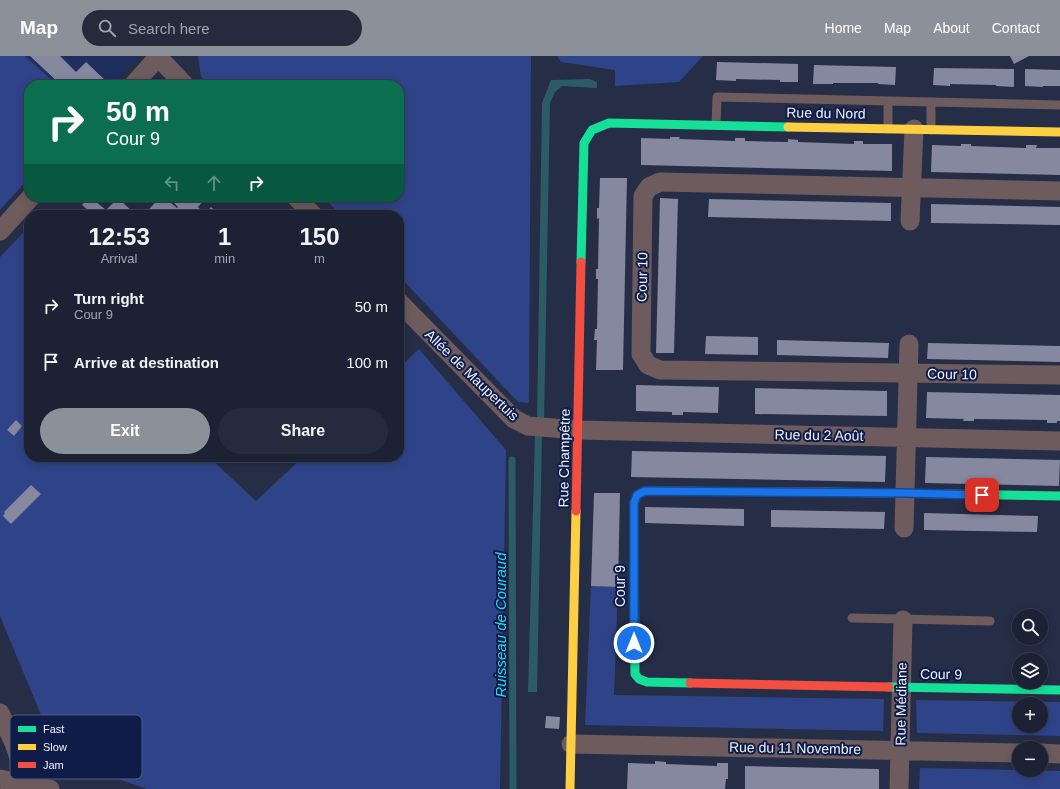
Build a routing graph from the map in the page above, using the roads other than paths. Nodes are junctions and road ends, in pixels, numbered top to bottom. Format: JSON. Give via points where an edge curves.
{"nodes":[{"id":1,"x":159,"y":57,"type":"edge"},
{"id":2,"x":138,"y":80,"type":"edge"},
{"id":3,"x":180,"y":80,"type":"edge"},
{"id":4,"x":888,"y":101,"type":"junction"},
{"id":5,"x":931,"y":102,"type":"junction"},
{"id":6,"x":1060,"y":105,"type":"edge"},
{"id":7,"x":716,"y":125,"type":"junction"},
{"id":8,"x":888,"y":129,"type":"junction"},
{"id":9,"x":923,"y":129,"type":"junction"},
{"id":10,"x":592,"y":130,"type":"joint"},
{"id":11,"x":1060,"y":132,"type":"edge"},
{"id":12,"x":912,"y":187,"type":"junction"},
{"id":13,"x":1060,"y":191,"type":"edge"},
{"id":14,"x":26,"y":202,"type":"edge"},
{"id":15,"x":301,"y":202,"type":"edge"},
{"id":16,"x":308,"y":210,"type":"edge"},
{"id":17,"x":910,"y":221,"type":"dead end"},
{"id":18,"x":0,"y":231,"type":"edge"},
{"id":19,"x":404,"y":307,"type":"edge"},
{"id":20,"x":909,"y":344,"type":"dead end"},
{"id":21,"x":908,"y":374,"type":"junction"},
{"id":22,"x":1060,"y":375,"type":"edge"},
{"id":23,"x":578,"y":430,"type":"junction"},
{"id":24,"x":906,"y":437,"type":"junction"},
{"id":25,"x":1060,"y":441,"type":"edge"},
{"id":26,"x":904,"y":493,"type":"junction"},
{"id":27,"x":1060,"y":496,"type":"edge"},
{"id":28,"x":904,"y":528,"type":"dead end"},
{"id":29,"x":852,"y":618,"type":"dead end"},
{"id":30,"x":903,"y":620,"type":"junction"},
{"id":31,"x":990,"y":621,"type":"dead end"},
{"id":32,"x":901,"y":687,"type":"junction"},
{"id":33,"x":1060,"y":690,"type":"edge"},
{"id":34,"x":0,"y":713,"type":"edge"},
{"id":35,"x":10,"y":734,"type":"edge"},
{"id":36,"x":571,"y":744,"type":"junction"},
{"id":37,"x":900,"y":750,"type":"junction"},
{"id":38,"x":1012,"y":753,"type":"edge"},
{"id":39,"x":1048,"y":753,"type":"edge"},
{"id":40,"x":1060,"y":754,"type":"edge"},
{"id":41,"x":0,"y":779,"type":"edge"},
{"id":42,"x":26,"y":779,"type":"edge"},
{"id":43,"x":28,"y":784,"type":"junction"},
{"id":44,"x":50,"y":789,"type":"edge"},
{"id":45,"x":570,"y":789,"type":"edge"},
{"id":46,"x":899,"y":789,"type":"edge"}],
"edges":[{"from":1,"to":2,"type":"street"},
{"from":1,"to":3,"type":"street"},
{"from":4,"to":5,"type":"lane"},
{"from":4,"to":7,"type":"lane","via":[[717,97]]},
{"from":4,"to":8,"type":"lane"},
{"from":5,"to":6,"type":"lane"},
{"from":5,"to":9,"type":"lane"},
{"from":7,"to":8,"type":"street","name":"Rue du Nord"},
{"from":7,"to":10,"type":"street","name":"Rue du Nord","via":[[609,123]]},
{"from":8,"to":9,"type":"street","name":"Rue du Nord"},
{"from":9,"to":11,"type":"street","name":"Rue du Nord"},
{"from":9,"to":12,"type":"street"},
{"from":10,"to":23,"type":"street","name":"Rue Champêtre","via":[[584,143]]},
{"from":12,"to":13,"type":"street","name":"Cour 10"},
{"from":12,"to":17,"type":"street"},
{"from":12,"to":21,"type":"street","name":"Cour 10","via":[[660,182],[649,187],[643,196],[641,354],[648,365],[660,370]]},
{"from":14,"to":18,"type":"street"},
{"from":15,"to":16,"type":"street"},
{"from":19,"to":23,"type":"street","name":"Allée de Maupertuis","via":[[514,419],[538,428]]},
{"from":20,"to":21,"type":"street"},
{"from":21,"to":22,"type":"street","name":"Cour 10"},
{"from":21,"to":24,"type":"street"},
{"from":23,"to":24,"type":"street","name":"Rue du 2 Août"},
{"from":23,"to":36,"type":"street","name":"Rue Champêtre"},
{"from":24,"to":25,"type":"street","name":"Rue du 2 Août"},
{"from":24,"to":26,"type":"street"},
{"from":26,"to":27,"type":"street","name":"Cour 9"},
{"from":26,"to":28,"type":"street"},
{"from":26,"to":32,"type":"street","name":"Cour 9","via":[[645,491],[637,495],[634,503],[635,674],[639,679],[647,682]]},
{"from":29,"to":30,"type":"lane"},
{"from":30,"to":31,"type":"lane"},
{"from":30,"to":32,"type":"street","name":"Rue Médiane"},
{"from":32,"to":33,"type":"street","name":"Cour 9"},
{"from":32,"to":37,"type":"street","name":"Rue Médiane"},
{"from":34,"to":35,"type":"street"},
{"from":36,"to":37,"type":"street","name":"Rue du 11 Novembre"},
{"from":36,"to":45,"type":"street","name":"Rue Champêtre"},
{"from":37,"to":38,"type":"street","name":"Rue du 11 Novembre"},
{"from":37,"to":46,"type":"street","name":"Rue Médiane"},
{"from":39,"to":40,"type":"street"},
{"from":41,"to":43,"type":"street"},
{"from":42,"to":43,"type":"street"},
{"from":43,"to":44,"type":"street"}]}
